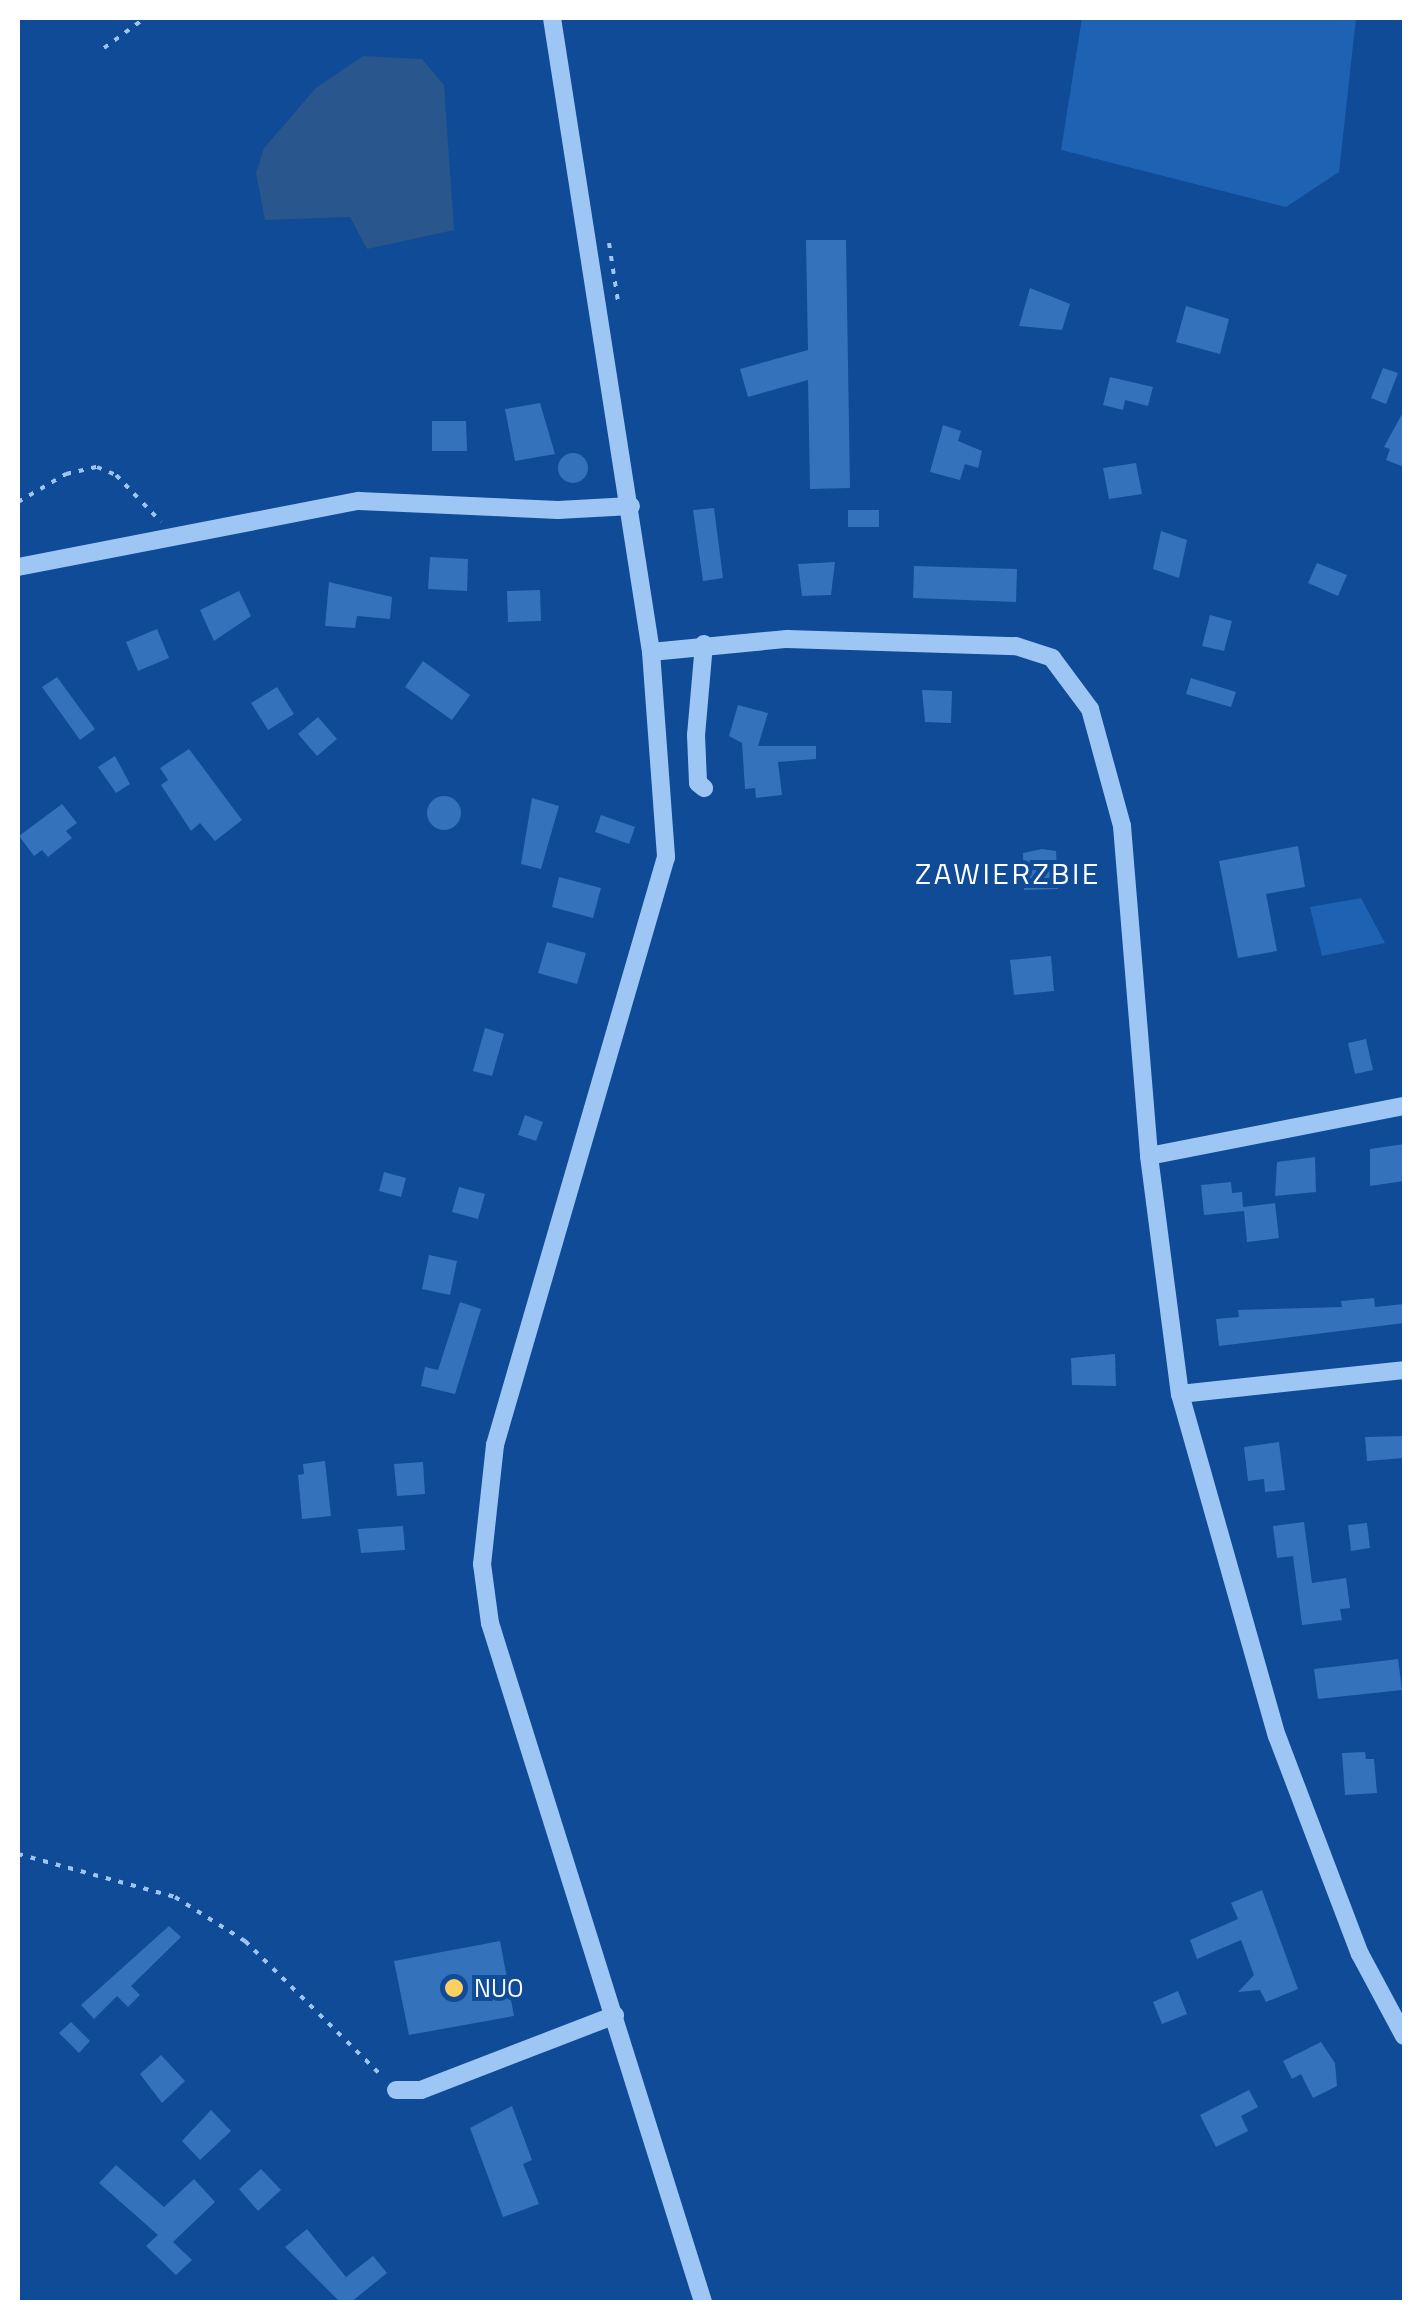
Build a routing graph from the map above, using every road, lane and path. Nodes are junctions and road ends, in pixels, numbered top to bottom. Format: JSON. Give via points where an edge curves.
{"nodes":[{"id":1,"x":144,"y":18,"type":"edge"},
{"id":2,"x":552,"y":18,"type":"edge"},
{"id":3,"x":104,"y":48,"type":"dead end"},
{"id":4,"x":18,"y":502,"type":"edge"},
{"id":5,"x":631,"y":506,"type":"junction"},
{"id":6,"x":176,"y":534,"type":"junction"},
{"id":7,"x":18,"y":567,"type":"edge"},
{"id":8,"x":704,"y":644,"type":"junction"},
{"id":9,"x":652,"y":652,"type":"junction"},
{"id":10,"x":704,"y":788,"type":"dead end"},
{"id":11,"x":1404,"y":1106,"type":"edge"},
{"id":12,"x":1149,"y":1156,"type":"junction"},
{"id":13,"x":1404,"y":1370,"type":"edge"},
{"id":14,"x":1180,"y":1394,"type":"junction"},
{"id":15,"x":18,"y":1854,"type":"edge"},
{"id":16,"x":615,"y":2015,"type":"junction"},
{"id":17,"x":1404,"y":2036,"type":"edge"},
{"id":18,"x":396,"y":2090,"type":"joint"},
{"id":19,"x":703,"y":2302,"type":"edge"}],
"edges":[{"from":1,"to":3,"type":"path"},
{"from":2,"to":5,"type":"street"},
{"from":4,"to":6,"type":"path","via":[[66,474],[97,467],[116,475]]},
{"from":5,"to":6,"type":"street","via":[[558,510],[359,500]]},
{"from":5,"to":9,"type":"street"},
{"from":6,"to":7,"type":"street"},
{"from":8,"to":9,"type":"street"},
{"from":8,"to":10,"type":"street","via":[[696,735],[698,783]]},
{"from":8,"to":12,"type":"street","via":[[788,638],[980,643],[1043,652],[1071,677],[1104,744],[1122,826]]},
{"from":9,"to":16,"type":"street","via":[[666,857],[495,1445],[482,1564],[490,1622]]},
{"from":11,"to":12,"type":"street"},
{"from":12,"to":14,"type":"street"},
{"from":13,"to":14,"type":"street"},
{"from":14,"to":17,"type":"street","via":[[1284,1753],[1360,1954]]},
{"from":15,"to":18,"type":"path","via":[[175,1897],[245,1941]]},
{"from":16,"to":18,"type":"street","via":[[421,2090]]},
{"from":16,"to":19,"type":"street"}]}
